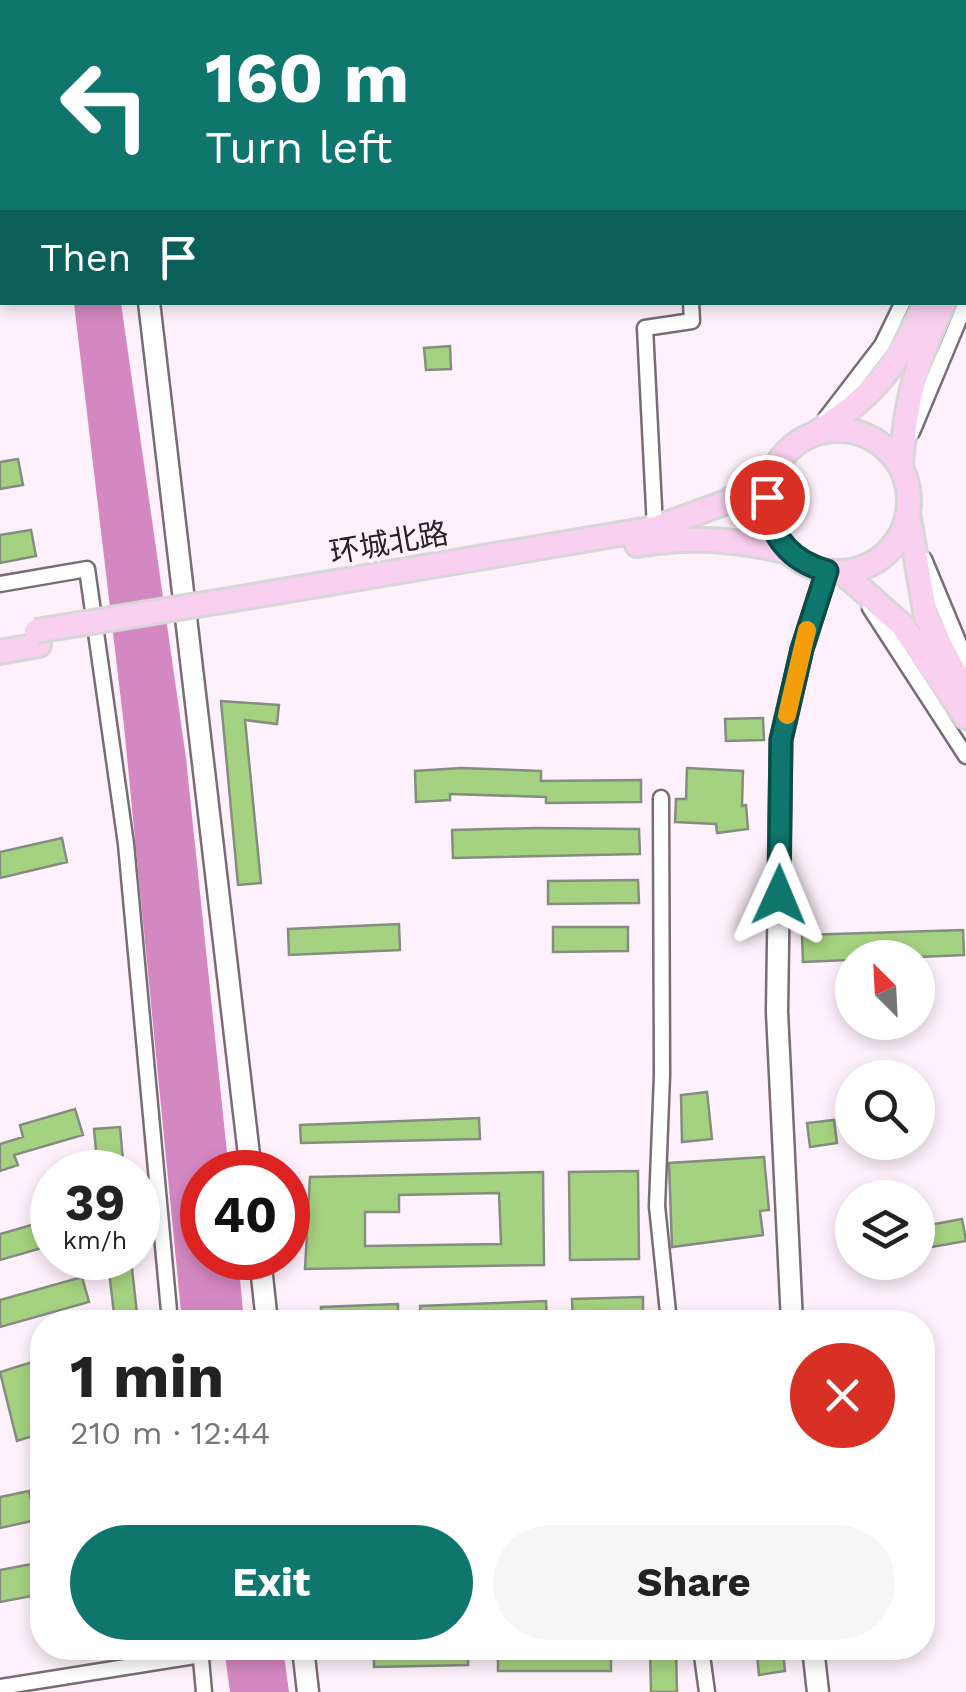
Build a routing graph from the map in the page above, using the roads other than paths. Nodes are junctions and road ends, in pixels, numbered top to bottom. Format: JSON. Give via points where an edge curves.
{"nodes":[{"id":1,"x":148,"y":305,"type":"edge"},
{"id":2,"x":691,"y":305,"type":"edge"},
{"id":3,"x":902,"y":305,"type":"edge"},
{"id":4,"x":926,"y":305,"type":"edge"},
{"id":5,"x":943,"y":305,"type":"edge"},
{"id":6,"x":965,"y":305,"type":"edge"},
{"id":7,"x":814,"y":434,"type":"junction"},
{"id":8,"x":901,"y":466,"type":"junction"},
{"id":9,"x":775,"y":468,"type":"junction"},
{"id":10,"x":908,"y":514,"type":"junction"},
{"id":11,"x":655,"y":528,"type":"junction"},
{"id":12,"x":788,"y":552,"type":"junction"},
{"id":13,"x":835,"y":571,"type":"junction"},
{"id":14,"x":0,"y":584,"type":"edge"},
{"id":15,"x":248,"y":604,"type":"junction"},
{"id":16,"x":0,"y":637,"type":"edge"},
{"id":17,"x":38,"y":638,"type":"junction"},
{"id":18,"x":0,"y":652,"type":"edge"},
{"id":19,"x":966,"y":660,"type":"edge"},
{"id":20,"x":964,"y":686,"type":"edge"},
{"id":21,"x":966,"y":717,"type":"edge"},
{"id":22,"x":966,"y":756,"type":"edge"},
{"id":23,"x":660,"y":798,"type":"dead end"},
{"id":24,"x":248,"y":1150,"type":"edge"},
{"id":25,"x":262,"y":1280,"type":"edge"},
{"id":26,"x":169,"y":1310,"type":"edge"},
{"id":27,"x":266,"y":1310,"type":"edge"},
{"id":28,"x":668,"y":1310,"type":"edge"},
{"id":29,"x":791,"y":1310,"type":"edge"},
{"id":30,"x":151,"y":1660,"type":"edge"},
{"id":31,"x":201,"y":1660,"type":"edge"},
{"id":32,"x":304,"y":1660,"type":"edge"},
{"id":33,"x":702,"y":1660,"type":"edge"},
{"id":34,"x":815,"y":1660,"type":"edge"},
{"id":35,"x":0,"y":1688,"type":"edge"},
{"id":36,"x":204,"y":1692,"type":"edge"},
{"id":37,"x":308,"y":1692,"type":"edge"},
{"id":38,"x":706,"y":1692,"type":"edge"},
{"id":39,"x":818,"y":1692,"type":"edge"}],
"edges":[{"from":1,"to":24,"type":"street"},
{"from":2,"to":11,"type":"street","via":[[692,321],[645,328]]},
{"from":3,"to":7,"type":"street","via":[[882,345]]},
{"from":4,"to":7,"type":"main road","via":[[899,358],[862,403]]},
{"from":5,"to":8,"type":"main road","via":[[908,391]]},
{"from":6,"to":8,"type":"street"},
{"from":7,"to":8,"type":"main road","via":[[842,430],[869,436]]},
{"from":7,"to":9,"type":"main road"},
{"from":8,"to":10,"type":"main road"},
{"from":9,"to":11,"type":"main road","name":"环城北路","via":[[727,502]]},
{"from":9,"to":12,"type":"main road","via":[[768,512]]},
{"from":10,"to":13,"type":"main road","via":[[885,554]]},
{"from":10,"to":19,"type":"street"},
{"from":10,"to":20,"type":"main road","via":[[926,617]]},
{"from":11,"to":15,"type":"main road","name":"环城北路"},
{"from":12,"to":13,"type":"main road"},
{"from":12,"to":15,"type":"main road","name":"环城北路","via":[[742,540],[656,542]]},
{"from":13,"to":21,"type":"main road","via":[[903,626]]},
{"from":13,"to":22,"type":"street","via":[[892,636]]},
{"from":13,"to":29,"type":"street","via":[[802,649],[781,740],[777,1012]]},
{"from":14,"to":26,"type":"street","via":[[86,569],[126,844]]},
{"from":15,"to":17,"type":"main road","name":"环城北路","bridge":true},
{"from":16,"to":17,"type":"main road","name":"环城北路"},
{"from":17,"to":18,"type":"main road","name":"环城北路"},
{"from":23,"to":28,"type":"street","via":[[657,1206]]},
{"from":25,"to":27,"type":"street"},
{"from":30,"to":35,"type":"street"},
{"from":31,"to":36,"type":"street"},
{"from":32,"to":37,"type":"street"},
{"from":33,"to":38,"type":"street"},
{"from":34,"to":39,"type":"street"}]}
